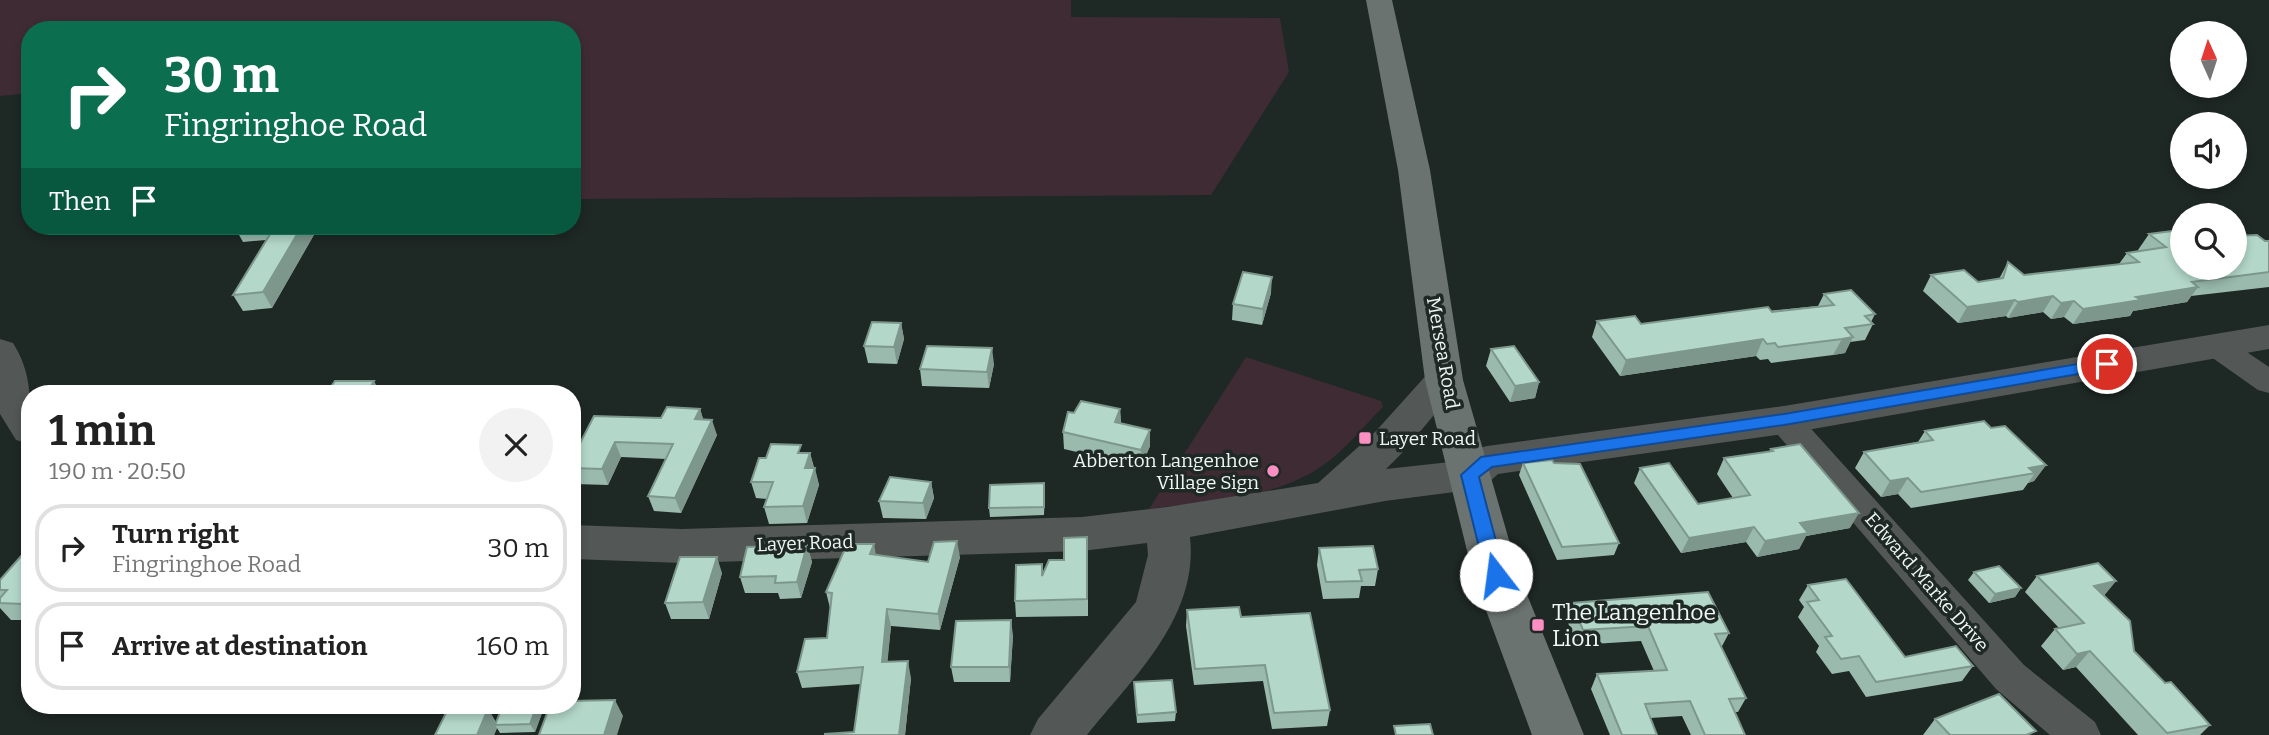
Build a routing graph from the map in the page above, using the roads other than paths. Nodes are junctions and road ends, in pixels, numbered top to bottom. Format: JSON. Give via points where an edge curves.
{"nodes":[{"id":1,"x":1379,"y":0,"type":"edge"},
{"id":2,"x":2269,"y":337,"type":"edge"},
{"id":3,"x":2215,"y":345,"type":"junction"},
{"id":4,"x":0,"y":352,"type":"edge"},
{"id":5,"x":1444,"y":380,"type":"junction"},
{"id":6,"x":2269,"y":382,"type":"edge"},
{"id":7,"x":21,"y":415,"type":"edge"},
{"id":8,"x":1784,"y":420,"type":"junction"},
{"id":9,"x":1470,"y":475,"type":"junction"},
{"id":10,"x":1330,"y":497,"type":"junction"},
{"id":11,"x":1167,"y":524,"type":"junction"},
{"id":12,"x":581,"y":542,"type":"edge"},
{"id":13,"x":1056,"y":735,"type":"edge"},
{"id":14,"x":1558,"y":735,"type":"edge"},
{"id":15,"x":2080,"y":735,"type":"edge"}],
"edges":[{"from":1,"to":5,"type":"main road","name":"Mersea Road","via":[[1414,170]]},
{"from":2,"to":3,"type":"street"},
{"from":3,"to":6,"type":"street"},
{"from":3,"to":8,"type":"street"},
{"from":4,"to":7,"type":"street"},
{"from":5,"to":9,"type":"main road","name":"Mersea Road"},
{"from":5,"to":10,"type":"street","via":[[1390,441]]},
{"from":8,"to":9,"type":"street","via":[[1487,461]]},
{"from":8,"to":15,"type":"street","name":"Edward Marke Drive","via":[[2010,677]]},
{"from":9,"to":10,"type":"street","name":"Layer Road"},
{"from":9,"to":14,"type":"main road","name":"Mersea Road","via":[[1496,575]]},
{"from":10,"to":11,"type":"street","name":"Layer Road"},
{"from":11,"to":12,"type":"street","name":"Layer Road","via":[[1082,534],[843,542],[682,546]]},
{"from":11,"to":13,"type":"street","via":[[1170,555],[1158,607]]}]}
